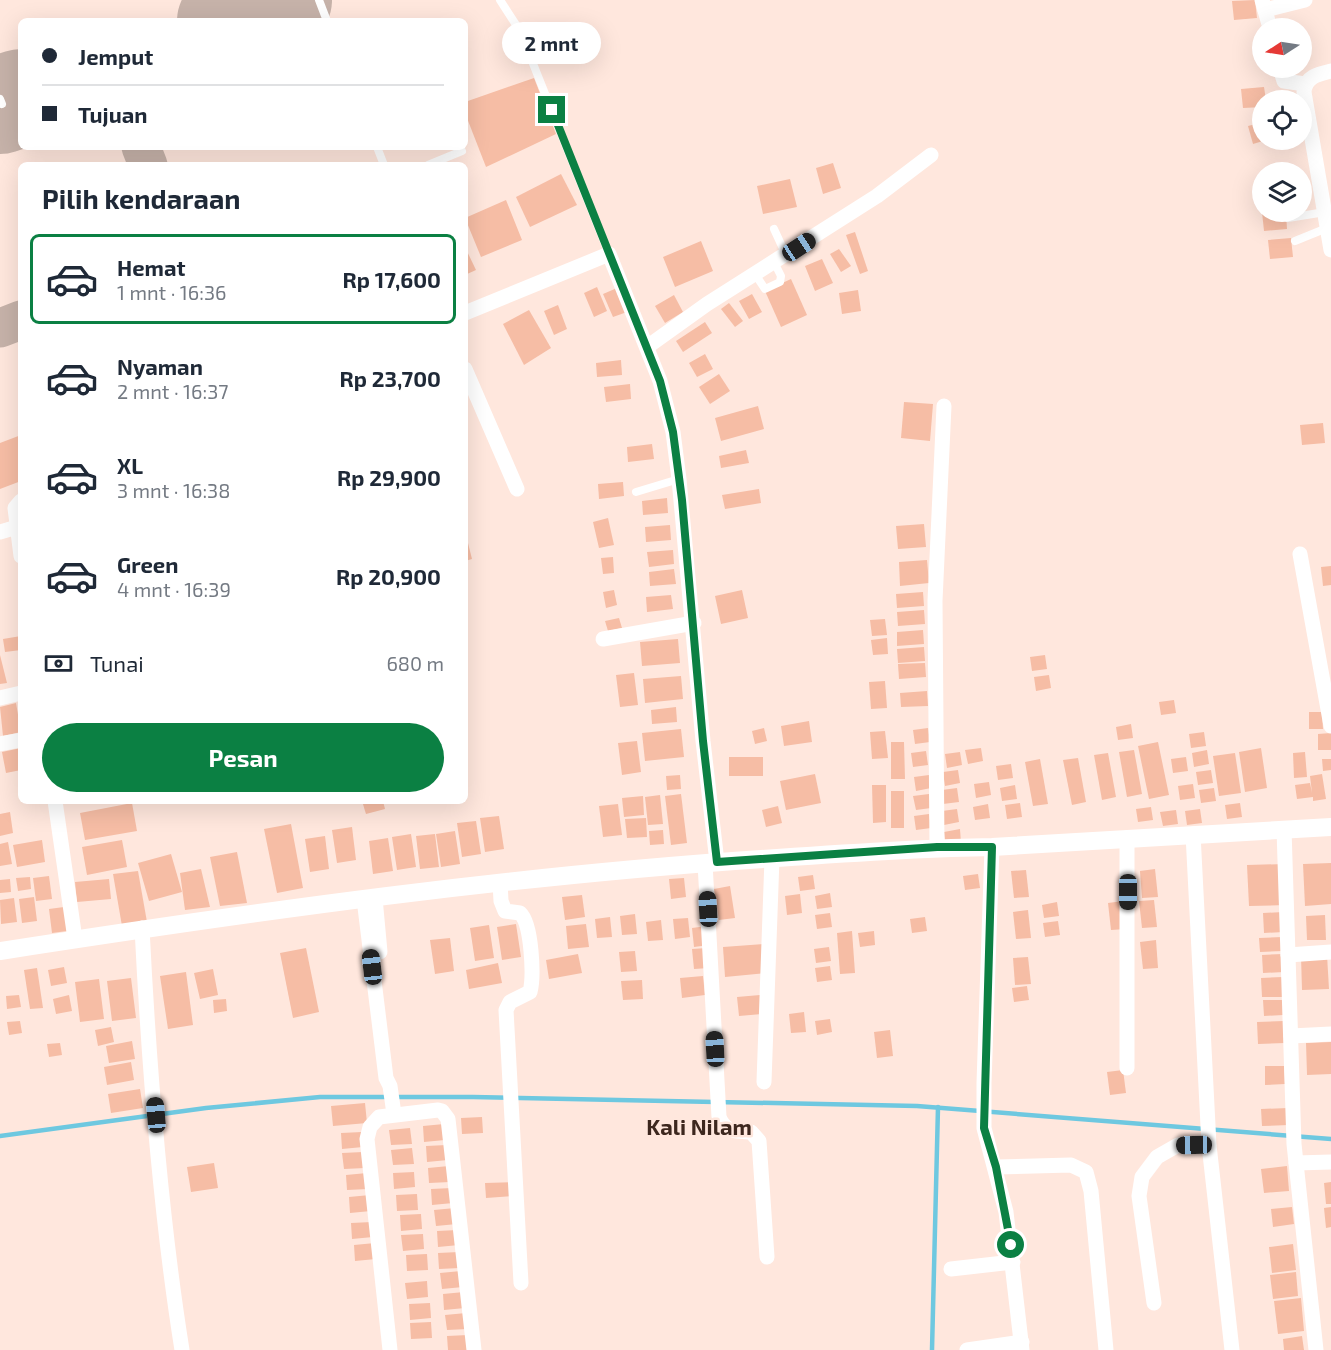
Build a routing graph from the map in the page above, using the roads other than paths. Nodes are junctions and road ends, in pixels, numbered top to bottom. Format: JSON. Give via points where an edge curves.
{"nodes":[{"id":1,"x":319,"y":0,"type":"edge"},
{"id":2,"x":500,"y":0,"type":"edge"},
{"id":3,"x":1305,"y":0,"type":"edge"},
{"id":4,"x":1264,"y":5,"type":"edge"},
{"id":5,"x":326,"y":18,"type":"edge"},
{"id":6,"x":1331,"y":71,"type":"edge"},
{"id":7,"x":1283,"y":78,"type":"edge"},
{"id":8,"x":1305,"y":84,"type":"junction"},
{"id":9,"x":462,"y":151,"type":"dead end"},
{"id":10,"x":931,"y":155,"type":"dead end"},
{"id":11,"x":435,"y":162,"type":"edge"},
{"id":12,"x":1324,"y":212,"type":"junction"},
{"id":13,"x":1312,"y":214,"type":"edge"},
{"id":14,"x":1327,"y":228,"type":"junction"},
{"id":15,"x":774,"y":229,"type":"dead end"},
{"id":16,"x":1295,"y":241,"type":"dead end"},
{"id":17,"x":1331,"y":250,"type":"edge"},
{"id":18,"x":609,"y":254,"type":"junction"},
{"id":19,"x":780,"y":258,"type":"junction"},
{"id":20,"x":468,"y":312,"type":"edge"},
{"id":21,"x":647,"y":347,"type":"junction"},
{"id":22,"x":468,"y":376,"type":"edge"},
{"id":23,"x":944,"y":406,"type":"dead end"},
{"id":24,"x":680,"y":479,"type":"junction"},
{"id":25,"x":517,"y":489,"type":"dead end"},
{"id":26,"x":636,"y":492,"type":"dead end"},
{"id":27,"x":18,"y":504,"type":"edge"},
{"id":28,"x":17,"y":527,"type":"junction"},
{"id":29,"x":0,"y":532,"type":"edge"},
{"id":30,"x":18,"y":534,"type":"edge"},
{"id":31,"x":1300,"y":554,"type":"dead end"},
{"id":32,"x":694,"y":623,"type":"junction"},
{"id":33,"x":603,"y":639,"type":"dead end"},
{"id":34,"x":18,"y":694,"type":"edge"},
{"id":35,"x":0,"y":698,"type":"edge"},
{"id":36,"x":1331,"y":726,"type":"edge"},
{"id":37,"x":18,"y":741,"type":"edge"},
{"id":38,"x":0,"y":744,"type":"edge"},
{"id":39,"x":55,"y":804,"type":"edge"},
{"id":40,"x":1331,"y":827,"type":"edge"},
{"id":41,"x":1284,"y":830,"type":"junction"},
{"id":42,"x":1193,"y":834,"type":"junction"},
{"id":43,"x":1128,"y":838,"type":"junction"},
{"id":44,"x":937,"y":847,"type":"junction"},
{"id":45,"x":992,"y":847,"type":"junction"},
{"id":46,"x":772,"y":858,"type":"junction"},
{"id":47,"x":711,"y":862,"type":"junction"},
{"id":48,"x":500,"y":882,"type":"junction"},
{"id":49,"x":369,"y":898,"type":"junction"},
{"id":50,"x":142,"y":928,"type":"junction"},
{"id":51,"x":75,"y":939,"type":"junction"},
{"id":52,"x":0,"y":951,"type":"edge"},
{"id":53,"x":1331,"y":952,"type":"edge"},
{"id":54,"x":1288,"y":955,"type":"junction"},
{"id":55,"x":1331,"y":1034,"type":"edge"},
{"id":56,"x":1292,"y":1036,"type":"junction"},
{"id":57,"x":1127,"y":1068,"type":"dead end"},
{"id":58,"x":764,"y":1082,"type":"dead end"},
{"id":59,"x":392,"y":1099,"type":"junction"},
{"id":60,"x":1209,"y":1144,"type":"junction"},
{"id":61,"x":1331,"y":1162,"type":"edge"},
{"id":62,"x":1296,"y":1163,"type":"junction"},
{"id":63,"x":996,"y":1167,"type":"junction"},
{"id":64,"x":766,"y":1257,"type":"dead end"},
{"id":65,"x":1013,"y":1262,"type":"junction"},
{"id":66,"x":951,"y":1269,"type":"dead end"},
{"id":67,"x":521,"y":1283,"type":"dead end"},
{"id":68,"x":1154,"y":1303,"type":"dead end"},
{"id":69,"x":1022,"y":1346,"type":"edge"},
{"id":70,"x":182,"y":1350,"type":"edge"},
{"id":71,"x":390,"y":1350,"type":"edge"},
{"id":72,"x":474,"y":1350,"type":"edge"},
{"id":73,"x":967,"y":1350,"type":"edge"},
{"id":74,"x":1106,"y":1350,"type":"edge"},
{"id":75,"x":1232,"y":1350,"type":"edge"},
{"id":76,"x":1316,"y":1350,"type":"edge"}],
"edges":[{"from":1,"to":5,"type":"lane"},
{"from":2,"to":18,"type":"lane","via":[[520,31]]},
{"from":3,"to":4,"type":"street"},
{"from":6,"to":8,"type":"street"},
{"from":7,"to":8,"type":"street"},
{"from":8,"to":12,"type":"street"},
{"from":9,"to":11,"type":"lane"},
{"from":10,"to":19,"type":"street"},
{"from":12,"to":13,"type":"lane"},
{"from":12,"to":14,"type":"street"},
{"from":14,"to":16,"type":"lane"},
{"from":14,"to":17,"type":"street"},
{"from":15,"to":19,"type":"lane"},
{"from":18,"to":20,"type":"street"},
{"from":18,"to":21,"type":"street"},
{"from":19,"to":21,"type":"street"},
{"from":21,"to":24,"type":"street","via":[[667,407]]},
{"from":22,"to":25,"type":"street"},
{"from":23,"to":44,"type":"street","via":[[935,602]]},
{"from":24,"to":26,"type":"lane"},
{"from":24,"to":32,"type":"street"},
{"from":27,"to":28,"type":"street"},
{"from":28,"to":29,"type":"street"},
{"from":28,"to":30,"type":"street"},
{"from":31,"to":36,"type":"street"},
{"from":32,"to":33,"type":"street"},
{"from":32,"to":47,"type":"street"},
{"from":34,"to":35,"type":"street"},
{"from":37,"to":38,"type":"street"},
{"from":39,"to":51,"type":"street"},
{"from":40,"to":41,"type":"street"},
{"from":41,"to":42,"type":"street"},
{"from":41,"to":54,"type":"street"},
{"from":42,"to":43,"type":"street"},
{"from":42,"to":60,"type":"street"},
{"from":43,"to":45,"type":"street"},
{"from":43,"to":57,"type":"street"},
{"from":44,"to":45,"type":"street"},
{"from":44,"to":46,"type":"street"},
{"from":45,"to":63,"type":"street","via":[[984,1128]]},
{"from":46,"to":47,"type":"street"},
{"from":46,"to":58,"type":"street"},
{"from":47,"to":48,"type":"street"},
{"from":47,"to":64,"type":"street","via":[[719,1117],[722,1126],[731,1131],[751,1132],[759,1141]]},
{"from":48,"to":49,"type":"street"},
{"from":48,"to":67,"type":"street","via":[[502,908],[508,913],[520,913],[526,921],[531,968],[530,992],[510,1002],[506,1010]]},
{"from":49,"to":50,"type":"street"},
{"from":49,"to":59,"type":"street","via":[[386,1078]]},
{"from":50,"to":51,"type":"street"},
{"from":50,"to":70,"type":"street","via":[[157,1131]]},
{"from":51,"to":52,"type":"street"},
{"from":53,"to":54,"type":"street"},
{"from":54,"to":56,"type":"street"},
{"from":55,"to":56,"type":"street"},
{"from":56,"to":62,"type":"street"},
{"from":59,"to":71,"type":"street","via":[[370,1127],[367,1138]]},
{"from":59,"to":72,"type":"street","via":[[442,1111],[448,1119]]},
{"from":60,"to":68,"type":"street","via":[[1178,1145],[1157,1157],[1142,1177],[1138,1196]]},
{"from":60,"to":75,"type":"street"},
{"from":61,"to":62,"type":"street"},
{"from":62,"to":76,"type":"street"},
{"from":63,"to":65,"type":"street"},
{"from":63,"to":74,"type":"street","via":[[1071,1165],[1086,1172]]},
{"from":65,"to":66,"type":"street"},
{"from":65,"to":69,"type":"street"},
{"from":69,"to":73,"type":"street"}]}
